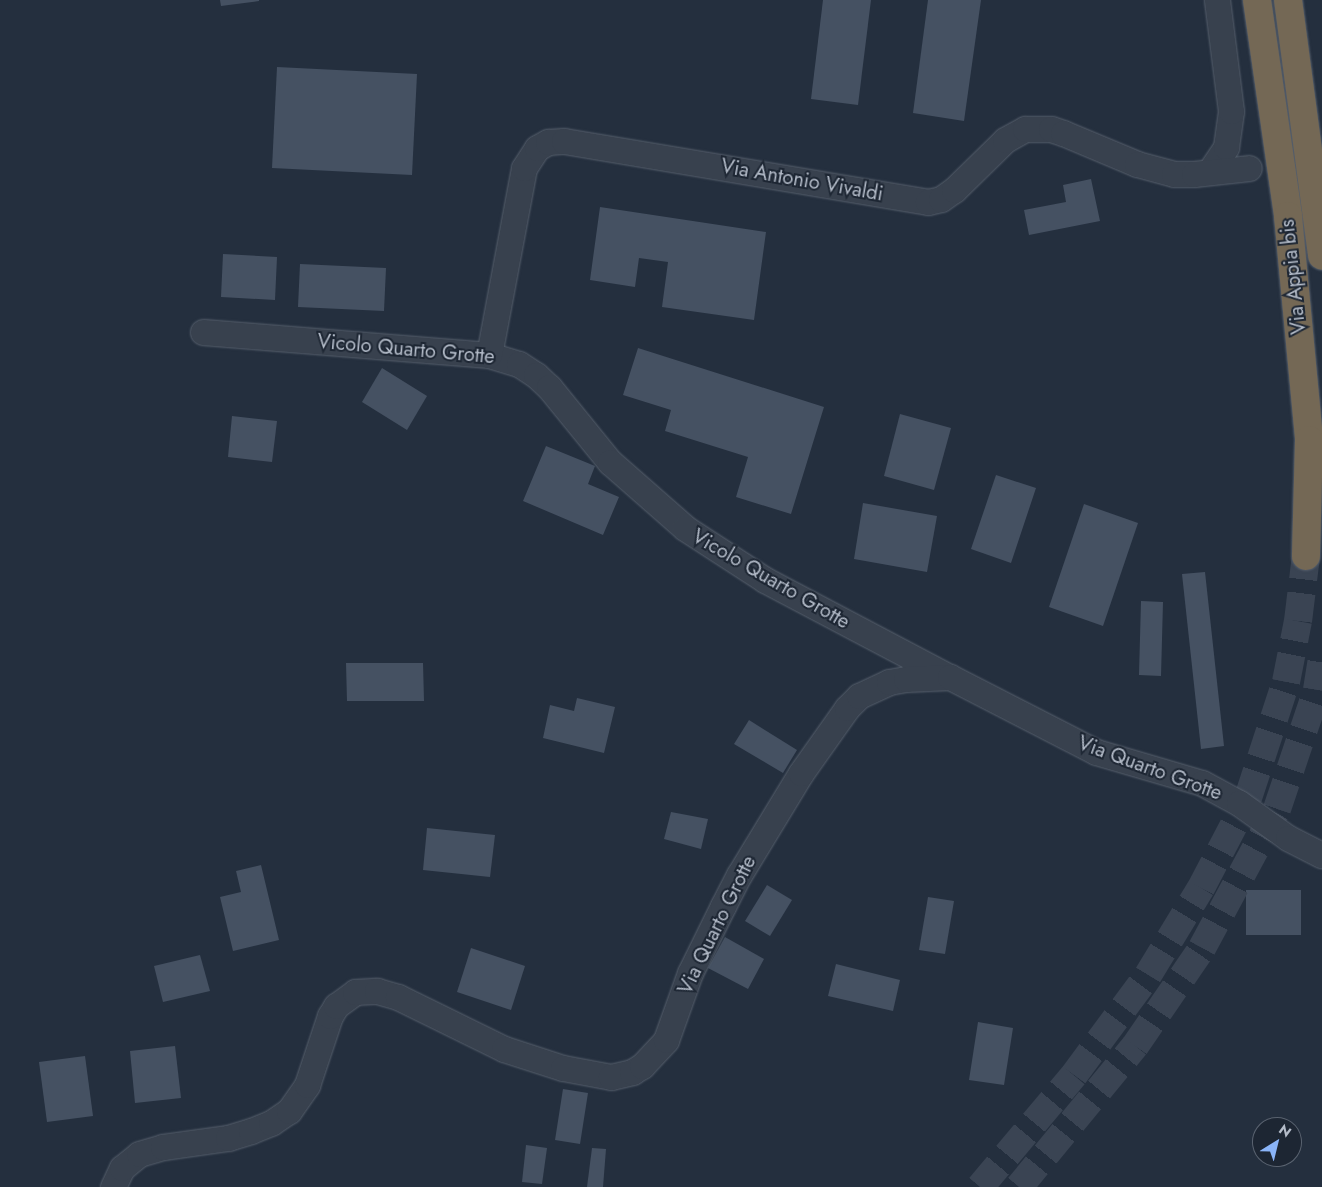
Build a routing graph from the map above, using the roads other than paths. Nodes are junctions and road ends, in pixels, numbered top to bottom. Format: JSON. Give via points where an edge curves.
{"nodes":[{"id":1,"x":1217,"y":0,"type":"edge"},
{"id":2,"x":1257,"y":0,"type":"edge"},
{"id":3,"x":1289,"y":5,"type":"edge"},
{"id":4,"x":1249,"y":168,"type":"dead end"},
{"id":5,"x":1210,"y":172,"type":"junction"},
{"id":6,"x":1322,"y":256,"type":"edge"},
{"id":7,"x":203,"y":332,"type":"dead end"},
{"id":8,"x":489,"y":355,"type":"junction"},
{"id":9,"x":1306,"y":556,"type":"tunnel mouth"},
{"id":10,"x":950,"y":677,"type":"junction"},
{"id":11,"x":1322,"y":855,"type":"edge"},
{"id":12,"x":113,"y":1187,"type":"edge"}],
"edges":[{"from":1,"to":5,"type":"street","via":[[1231,111],[1226,147]]},
{"from":2,"to":9,"type":"highway","name":"Via Appia bis","via":[[1288,216],[1309,440]]},
{"from":3,"to":6,"type":"highway","name":"Via Appia bis"},
{"from":4,"to":5,"type":"street","name":"Via Antonio Vivaldi"},
{"from":5,"to":8,"type":"street","name":"Via Antonio Vivaldi","via":[[1185,174],[1163,171],[1137,164],[1063,132],[1025,129],[1005,140],[954,190],[941,199],[928,202],[564,140],[548,142],[537,148],[524,168]]},
{"from":7,"to":8,"type":"street","name":"Vicolo Quarto Grotte"},
{"from":8,"to":10,"type":"street","name":"Vicolo Quarto Grotte","via":[[519,364],[536,374],[610,462],[655,504],[701,540],[785,592]]},
{"from":10,"to":11,"type":"street","name":"Via Quarto Grotte","via":[[1096,752],[1202,783],[1239,803],[1288,838]]},
{"from":10,"to":12,"type":"street","name":"Via Quarto Grotte","via":[[906,679],[873,688],[859,696],[836,721],[739,876],[690,972],[666,1040],[642,1066],[610,1077],[563,1068],[510,1051],[398,997],[377,991],[356,992],[336,1006],[330,1016],[307,1085],[289,1111],[271,1123],[228,1138],[163,1147],[139,1154],[122,1168]]}]}
